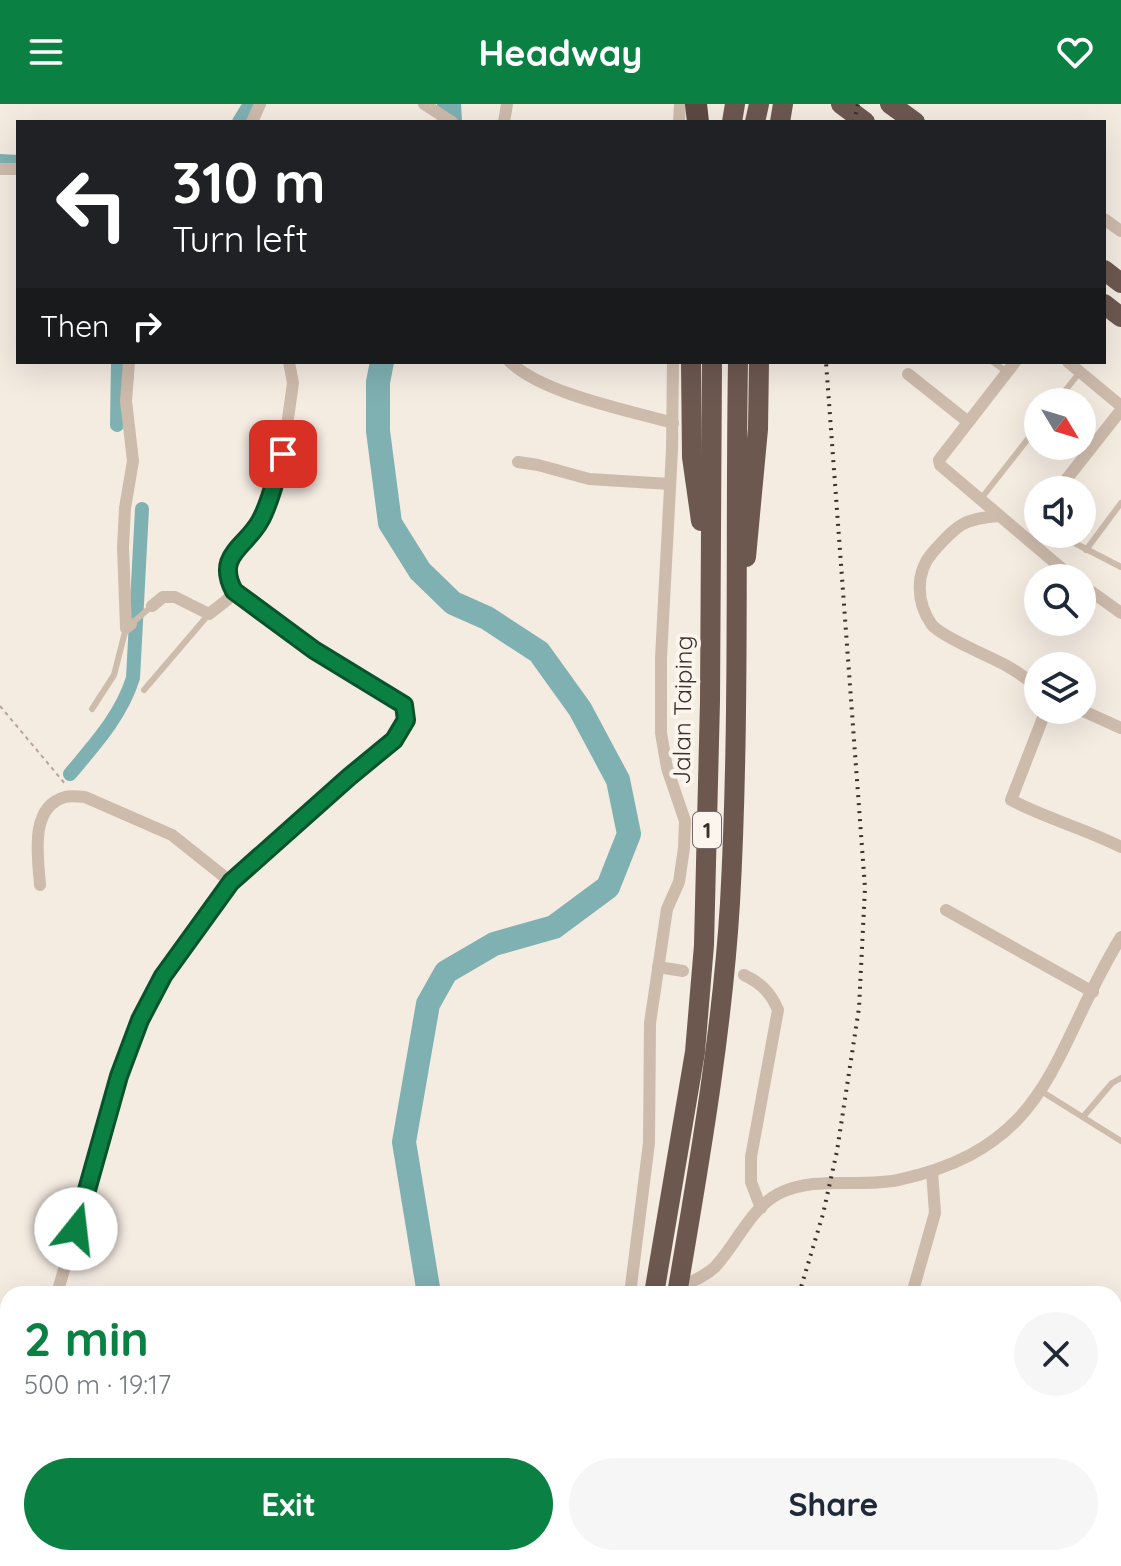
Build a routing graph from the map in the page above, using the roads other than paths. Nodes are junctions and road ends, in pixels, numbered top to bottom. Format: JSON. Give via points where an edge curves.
{"nodes":[{"id":1,"x":841,"y":104,"type":"edge"},
{"id":2,"x":425,"y":105,"type":"edge"},
{"id":3,"x":891,"y":107,"type":"edge"},
{"id":4,"x":449,"y":120,"type":"edge"},
{"id":5,"x":862,"y":120,"type":"edge"},
{"id":6,"x":912,"y":120,"type":"edge"},
{"id":7,"x":129,"y":364,"type":"edge"},
{"id":8,"x":289,"y":364,"type":"edge"},
{"id":9,"x":513,"y":364,"type":"edge"},
{"id":10,"x":673,"y":364,"type":"edge"},
{"id":11,"x":691,"y":364,"type":"edge"},
{"id":12,"x":712,"y":364,"type":"edge"},
{"id":13,"x":738,"y":364,"type":"edge"},
{"id":14,"x":759,"y":364,"type":"edge"},
{"id":15,"x":1070,"y":364,"type":"edge"},
{"id":16,"x":1011,"y":367,"type":"edge"},
{"id":17,"x":906,"y":370,"type":"dead end"},
{"id":18,"x":1080,"y":372,"type":"junction"},
{"id":19,"x":1067,"y":388,"type":"edge"},
{"id":20,"x":1121,"y":408,"type":"edge"},
{"id":21,"x":967,"y":421,"type":"junction"},
{"id":22,"x":673,"y":423,"type":"junction"},
{"id":23,"x":1024,"y":444,"type":"edge"},
{"id":24,"x":518,"y":462,"type":"dead end"},
{"id":25,"x":1069,"y":476,"type":"edge"},
{"id":26,"x":670,"y":484,"type":"junction"},
{"id":27,"x":980,"y":500,"type":"junction"},
{"id":28,"x":1121,"y":503,"type":"edge"},
{"id":29,"x":1000,"y":516,"type":"junction"},
{"id":30,"x":1082,"y":548,"type":"edge"},
{"id":31,"x":1086,"y":550,"type":"junction"},
{"id":32,"x":710,"y":561,"type":"junction"},
{"id":33,"x":1057,"y":564,"type":"edge"},
{"id":34,"x":1121,"y":567,"type":"edge"},
{"id":35,"x":234,"y":591,"type":"junction"},
{"id":36,"x":1096,"y":595,"type":"edge"},
{"id":37,"x":735,"y":601,"type":"junction"},
{"id":38,"x":152,"y":606,"type":"joint"},
{"id":39,"x":1121,"y":613,"type":"edge"},
{"id":40,"x":209,"y":614,"type":"junction"},
{"id":41,"x":128,"y":626,"type":"junction"},
{"id":42,"x":1024,"y":678,"type":"edge"},
{"id":43,"x":144,"y":690,"type":"dead end"},
{"id":44,"x":92,"y":709,"type":"dead end"},
{"id":45,"x":1096,"y":717,"type":"edge"},
{"id":46,"x":1041,"y":724,"type":"edge"},
{"id":47,"x":1121,"y":728,"type":"edge"},
{"id":48,"x":1121,"y":847,"type":"edge"},
{"id":49,"x":231,"y":882,"type":"junction"},
{"id":50,"x":40,"y":885,"type":"dead end"},
{"id":51,"x":946,"y":910,"type":"dead end"},
{"id":52,"x":1121,"y":937,"type":"edge"},
{"id":53,"x":658,"y":967,"type":"junction"},
{"id":54,"x":683,"y":971,"type":"dead end"},
{"id":55,"x":744,"y":975,"type":"dead end"},
{"id":56,"x":1093,"y":992,"type":"junction"},
{"id":57,"x":1121,"y":1078,"type":"edge"},
{"id":58,"x":1041,"y":1091,"type":"junction"},
{"id":59,"x":1083,"y":1117,"type":"junction"},
{"id":60,"x":1121,"y":1141,"type":"edge"},
{"id":61,"x":932,"y":1171,"type":"junction"},
{"id":62,"x":761,"y":1208,"type":"junction"},
{"id":63,"x":59,"y":1286,"type":"edge"},
{"id":64,"x":631,"y":1286,"type":"edge"},
{"id":65,"x":655,"y":1286,"type":"edge"},
{"id":66,"x":679,"y":1286,"type":"edge"},
{"id":67,"x":687,"y":1286,"type":"edge"},
{"id":68,"x":914,"y":1286,"type":"edge"}],
"edges":[{"from":1,"to":5,"type":"highway"},
{"from":2,"to":4,"type":"street"},
{"from":3,"to":6,"type":"highway"},
{"from":7,"to":41,"type":"street","via":[[126,401],[133,461],[123,547]]},
{"from":8,"to":35,"type":"street","via":[[293,383],[283,454],[260,521],[230,558],[226,577]]},
{"from":9,"to":22,"type":"street","via":[[566,392]]},
{"from":10,"to":22,"type":"street"},
{"from":11,"to":32,"type":"highway","via":[[692,457]]},
{"from":12,"to":32,"type":"highway","name":"Jalan Taiping","number":"1"},
{"from":13,"to":37,"type":"highway","number":"1"},
{"from":14,"to":37,"type":"highway","via":[[751,521]]},
{"from":15,"to":18,"type":"street"},
{"from":16,"to":21,"type":"street"},
{"from":17,"to":21,"type":"street"},
{"from":18,"to":19,"type":"lane"},
{"from":18,"to":20,"type":"street"},
{"from":20,"to":25,"type":"street"},
{"from":21,"to":27,"type":"street","via":[[939,460]]},
{"from":22,"to":26,"type":"street"},
{"from":23,"to":27,"type":"lane"},
{"from":24,"to":26,"type":"street","via":[[589,479]]},
{"from":26,"to":53,"type":"street","via":[[661,733],[685,821],[679,882],[667,909]]},
{"from":27,"to":29,"type":"street"},
{"from":28,"to":31,"type":"lane"},
{"from":29,"to":33,"type":"street"},
{"from":29,"to":42,"type":"street","via":[[973,518],[954,530],[923,565],[920,595],[933,626]]},
{"from":30,"to":31,"type":"lane"},
{"from":31,"to":34,"type":"lane"},
{"from":32,"to":65,"type":"highway","name":"Jalan Taiping","number":"1","via":[[704,945],[695,1052]]},
{"from":35,"to":40,"type":"street"},
{"from":35,"to":49,"type":"street","via":[[314,650],[404,705],[406,720],[394,740]]},
{"from":36,"to":39,"type":"street"},
{"from":37,"to":66,"type":"highway","number":"1","via":[[730,903],[718,1035]]},
{"from":38,"to":40,"type":"street","via":[[163,597],[175,597]]},
{"from":38,"to":41,"type":"lane"},
{"from":40,"to":43,"type":"lane"},
{"from":41,"to":44,"type":"lane","via":[[114,675]]},
{"from":45,"to":47,"type":"street"},
{"from":46,"to":48,"type":"street","via":[[1011,800]]},
{"from":49,"to":50,"type":"street","via":[[172,835],[85,797],[65,797],[42,818],[37,839]]},
{"from":49,"to":63,"type":"street","via":[[163,976],[140,1020]]},
{"from":51,"to":56,"type":"street"},
{"from":52,"to":56,"type":"street"},
{"from":53,"to":54,"type":"street"},
{"from":53,"to":64,"type":"street","via":[[650,1023],[649,1143]]},
{"from":55,"to":62,"type":"street","via":[[766,990],[778,1010],[751,1157],[751,1182]]},
{"from":56,"to":58,"type":"street"},
{"from":57,"to":59,"type":"lane"},
{"from":58,"to":59,"type":"lane"},
{"from":58,"to":61,"type":"street","via":[[1011,1127],[981,1150]]},
{"from":59,"to":60,"type":"lane"},
{"from":61,"to":62,"type":"street","via":[[894,1181],[803,1185],[777,1194]]},
{"from":61,"to":68,"type":"street","via":[[935,1213]]},
{"from":62,"to":67,"type":"street","via":[[714,1267]]}]}
